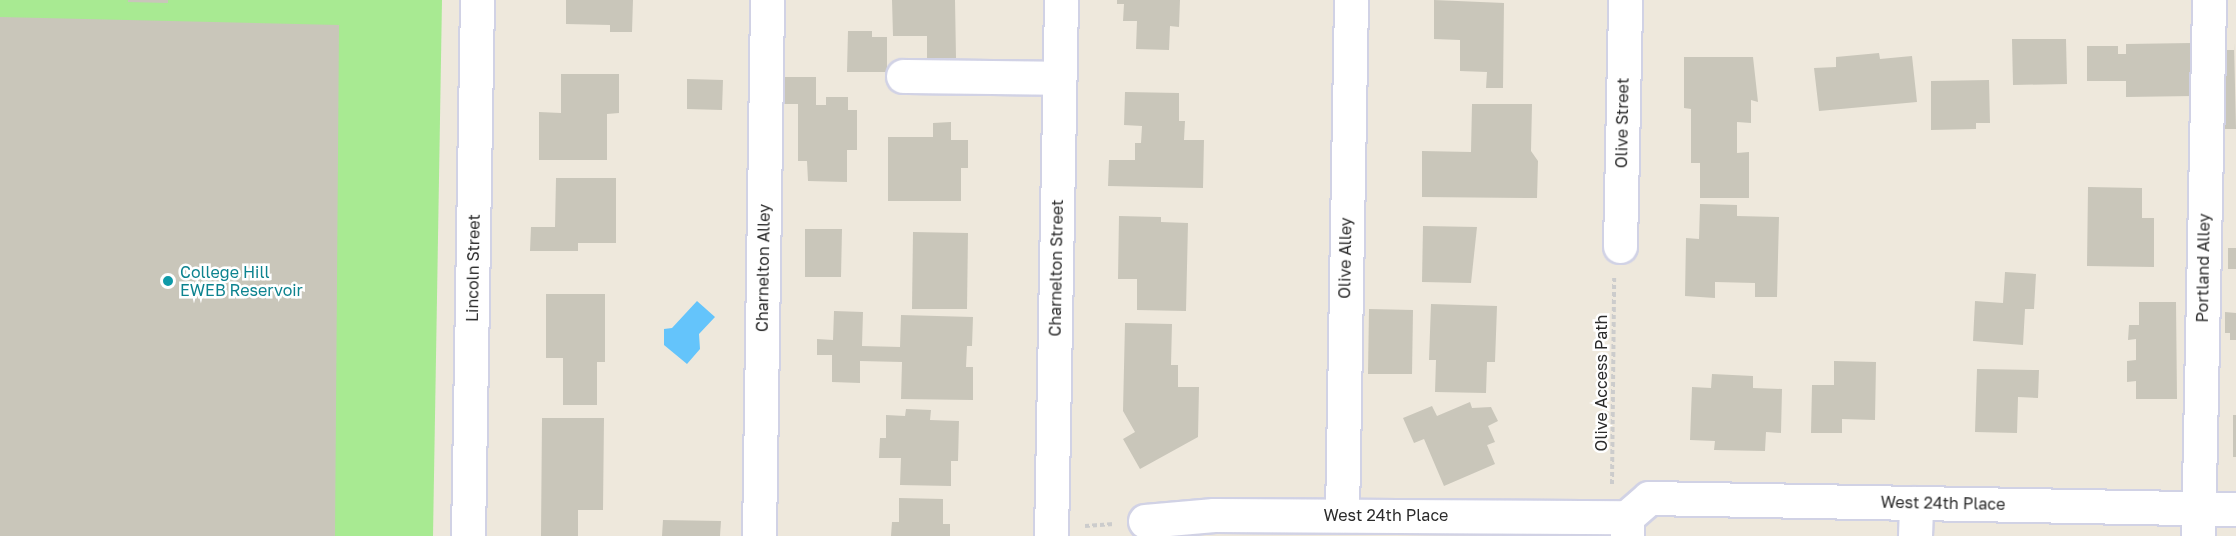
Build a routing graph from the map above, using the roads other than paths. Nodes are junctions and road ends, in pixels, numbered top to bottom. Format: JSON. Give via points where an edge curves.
{"nodes":[{"id":1,"x":477,"y":0,"type":"edge"},
{"id":2,"x":767,"y":0,"type":"edge"},
{"id":3,"x":1061,"y":0,"type":"edge"},
{"id":4,"x":1351,"y":0,"type":"edge"},
{"id":5,"x":1625,"y":0,"type":"edge"},
{"id":6,"x":2209,"y":0,"type":"edge"},
{"id":7,"x":903,"y":76,"type":"dead end"},
{"id":8,"x":1059,"y":78,"type":"junction"},
{"id":9,"x":1620,"y":246,"type":"road end"},
{"id":10,"x":1916,"y":503,"type":"junction"},
{"id":11,"x":2236,"y":508,"type":"edge"},
{"id":12,"x":1342,"y":515,"type":"junction"},
{"id":13,"x":1634,"y":517,"type":"edge"},
{"id":14,"x":1144,"y":521,"type":"road end"},
{"id":15,"x":2198,"y":522,"type":"edge"},
{"id":16,"x":1051,"y":532,"type":"edge"},
{"id":17,"x":468,"y":536,"type":"edge"},
{"id":18,"x":759,"y":536,"type":"edge"},
{"id":19,"x":1916,"y":536,"type":"edge"}],
"edges":[{"from":1,"to":17,"type":"street","name":"Lincoln Street"},
{"from":2,"to":18,"type":"street","name":"Charnelton Alley"},
{"from":3,"to":8,"type":"street","name":"Charnelton Street"},
{"from":4,"to":12,"type":"street","name":"Olive Alley"},
{"from":5,"to":9,"type":"street","name":"Olive Street"},
{"from":6,"to":15,"type":"street","name":"Portland Alley"},
{"from":7,"to":8,"type":"street"},
{"from":8,"to":16,"type":"street","name":"Charnelton Street"},
{"from":10,"to":13,"type":"street","name":"West 24th Place"},
{"from":10,"to":15,"type":"street","name":"West 24th Place"},
{"from":10,"to":19,"type":"street"},
{"from":11,"to":15,"type":"street","name":"West 24th Place"},
{"from":12,"to":13,"type":"street","name":"West 24th Place"},
{"from":12,"to":14,"type":"street","name":"West 24th Place","via":[[1214,514]]}]}
